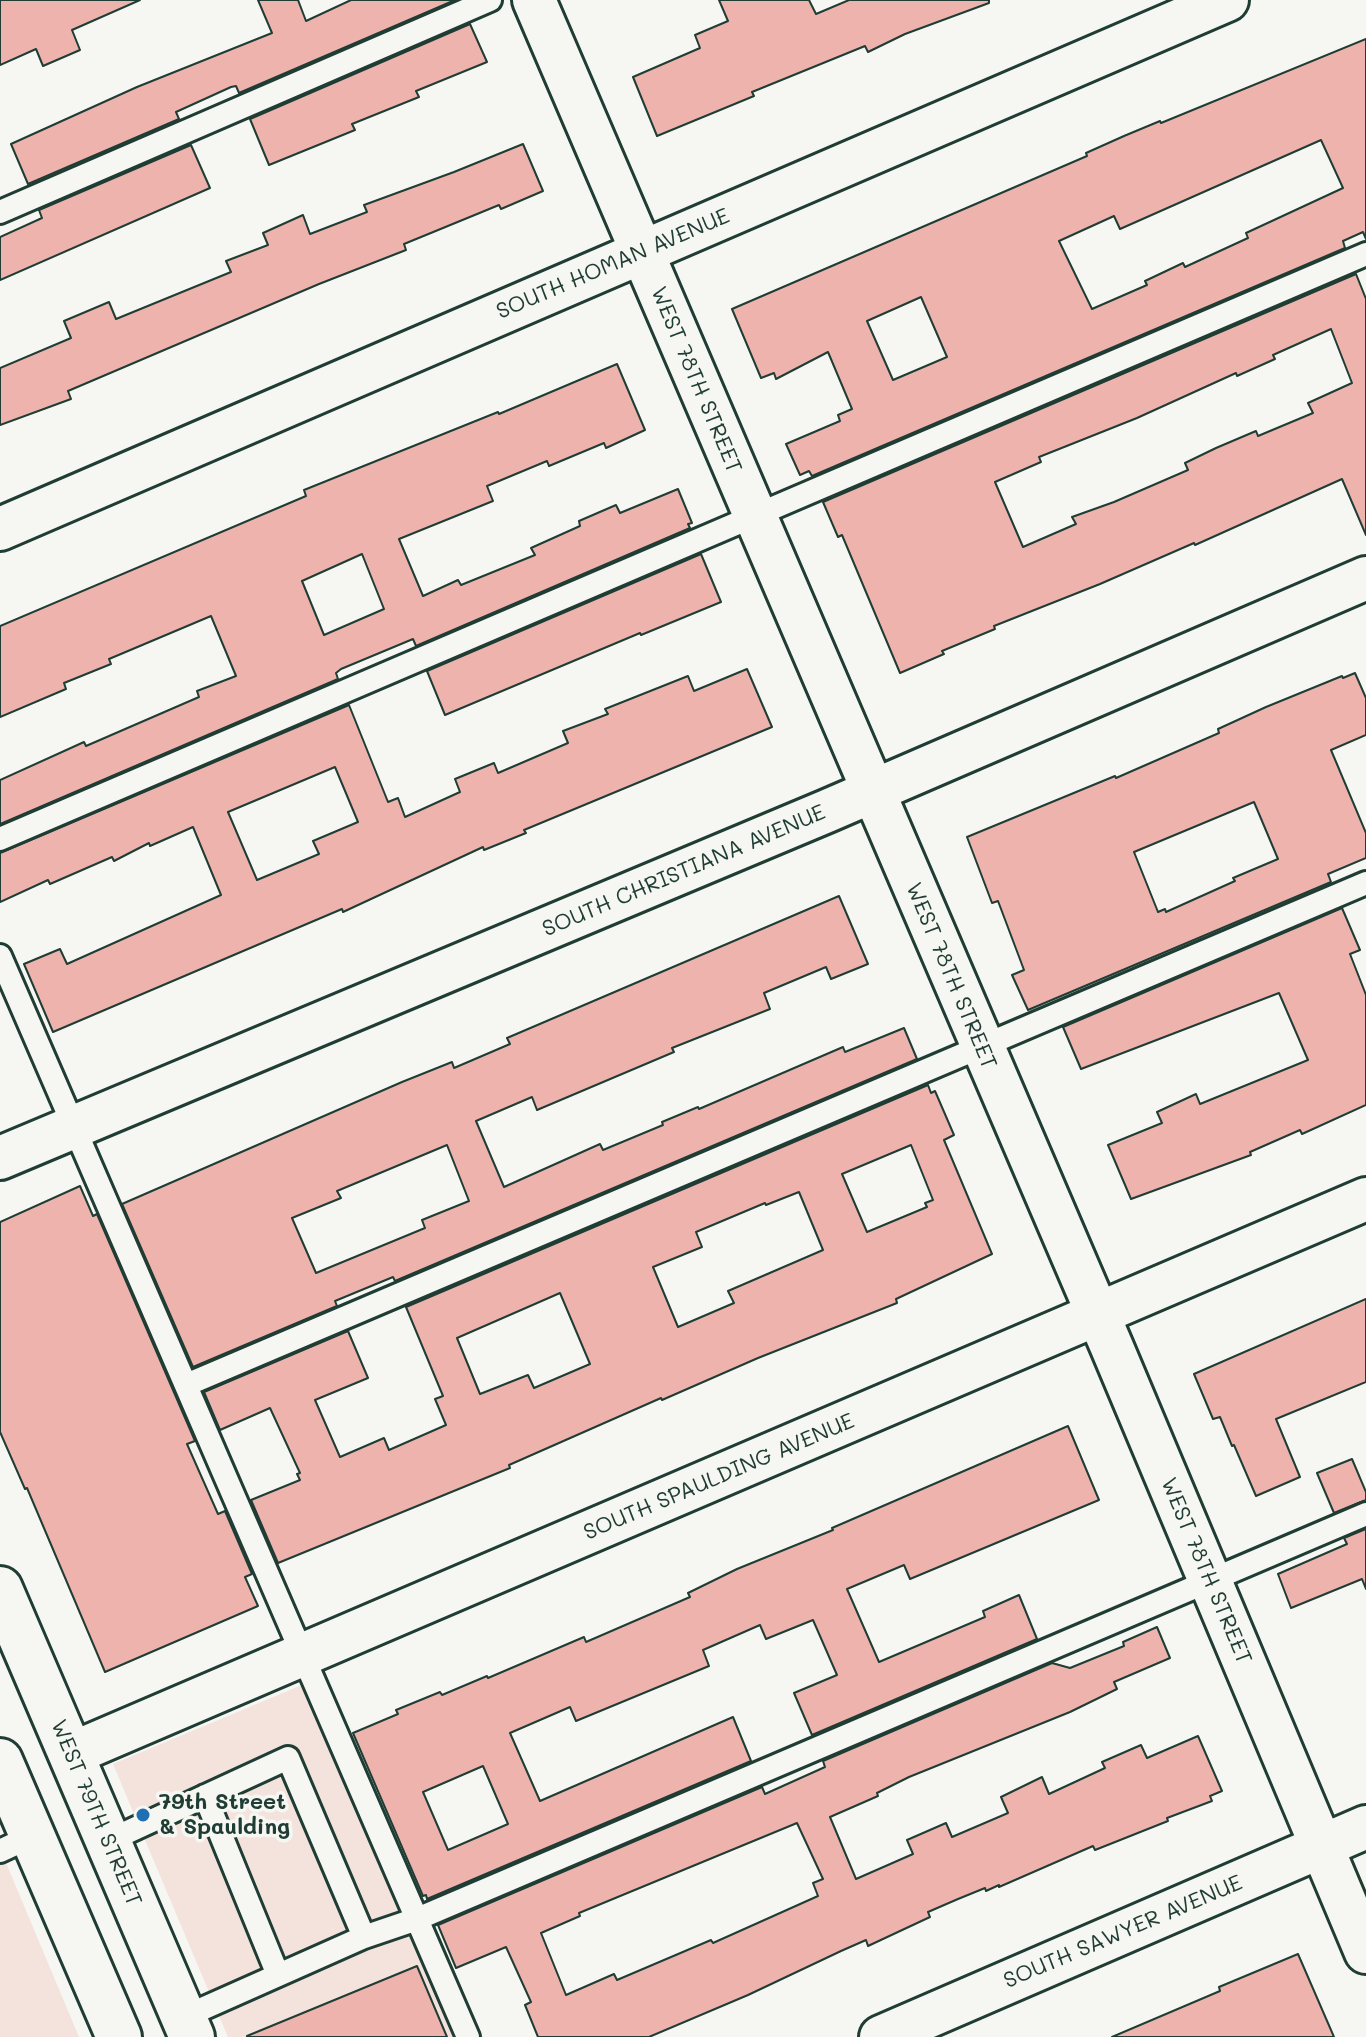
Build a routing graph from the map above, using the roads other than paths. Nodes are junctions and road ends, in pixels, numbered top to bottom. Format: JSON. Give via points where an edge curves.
{"nodes":[{"id":1,"x":490,"y":0,"type":"edge"},
{"id":2,"x":534,"y":0,"type":"edge"},
{"id":3,"x":1227,"y":0,"type":"edge"},
{"id":4,"x":0,"y":212,"type":"edge"},
{"id":5,"x":641,"y":253,"type":"junction"},
{"id":6,"x":1366,"y":254,"type":"edge"},
{"id":7,"x":754,"y":516,"type":"junction"},
{"id":8,"x":0,"y":529,"type":"edge"},
{"id":9,"x":1366,"y":578,"type":"edge"},
{"id":10,"x":871,"y":791,"type":"junction"},
{"id":11,"x":0,"y":839,"type":"edge"},
{"id":12,"x":1366,"y":883,"type":"edge"},
{"id":13,"x":0,"y":956,"type":"edge"},
{"id":14,"x":983,"y":1048,"type":"junction"},
{"id":15,"x":74,"y":1127,"type":"junction"},
{"id":16,"x":0,"y":1158,"type":"edge"},
{"id":17,"x":1366,"y":1199,"type":"edge"},
{"id":18,"x":1098,"y":1314,"type":"junction"},
{"id":19,"x":186,"y":1385,"type":"junction"},
{"id":20,"x":1366,"y":1514,"type":"edge"},
{"id":21,"x":1209,"y":1581,"type":"junction"},
{"id":22,"x":0,"y":1589,"type":"edge"},
{"id":23,"x":303,"y":1655,"type":"junction"},
{"id":24,"x":71,"y":1754,"type":"junction"},
{"id":25,"x":0,"y":1761,"type":"edge"},
{"id":26,"x":205,"y":1796,"type":"junction"},
{"id":27,"x":1366,"y":1827,"type":"edge"},
{"id":28,"x":108,"y":1841,"type":"junction"},
{"id":29,"x":16,"y":1844,"type":"edge"},
{"id":30,"x":1321,"y":1847,"type":"junction"},
{"id":31,"x":417,"y":1919,"type":"junction"},
{"id":32,"x":364,"y":1937,"type":"junction"},
{"id":33,"x":1366,"y":1952,"type":"edge"},
{"id":34,"x":278,"y":1975,"type":"junction"},
{"id":35,"x":188,"y":2027,"type":"edge"},
{"id":36,"x":119,"y":2037,"type":"edge"},
{"id":37,"x":468,"y":2037,"type":"edge"},
{"id":38,"x":881,"y":2037,"type":"edge"}],
"edges":[{"from":1,"to":4,"type":"lane"},
{"from":2,"to":5,"type":"street","name":"WEST 78TH STREET"},
{"from":3,"to":5,"type":"street","name":"SOUTH HOMAN AVENUE"},
{"from":5,"to":7,"type":"street","name":"WEST 78TH STREET"},
{"from":5,"to":8,"type":"street","name":"SOUTH HOMAN AVENUE"},
{"from":6,"to":7,"type":"lane"},
{"from":7,"to":10,"type":"street","name":"WEST 78TH STREET"},
{"from":7,"to":11,"type":"lane"},
{"from":9,"to":10,"type":"street","name":"SOUTH CHRISTIANA AVENUE"},
{"from":10,"to":14,"type":"street","name":"WEST 78TH STREET"},
{"from":10,"to":15,"type":"street","name":"SOUTH CHRISTIANA AVENUE"},
{"from":12,"to":14,"type":"lane"},
{"from":13,"to":15,"type":"lane"},
{"from":14,"to":18,"type":"street","name":"WEST 78TH STREET"},
{"from":14,"to":19,"type":"lane"},
{"from":15,"to":16,"type":"street","name":"SOUTH CHRISTIANA AVENUE"},
{"from":15,"to":19,"type":"lane"},
{"from":17,"to":18,"type":"street","name":"SOUTH SPAULDING AVENUE"},
{"from":18,"to":21,"type":"street","name":"WEST 78TH STREET"},
{"from":18,"to":23,"type":"street","name":"SOUTH SPAULDING AVENUE"},
{"from":19,"to":23,"type":"lane"},
{"from":20,"to":21,"type":"lane"},
{"from":21,"to":30,"type":"street","name":"WEST 78TH STREET"},
{"from":21,"to":31,"type":"lane"},
{"from":22,"to":24,"type":"main road","name":"WEST 79TH STREET"},
{"from":23,"to":24,"type":"street","name":"SOUTH SPAULDING AVENUE"},
{"from":23,"to":31,"type":"lane"},
{"from":24,"to":28,"type":"main road","name":"WEST 79TH STREET"},
{"from":25,"to":29,"type":"main road"},
{"from":26,"to":28,"type":"lane"},
{"from":26,"to":32,"type":"lane","via":[[288,1758]]},
{"from":26,"to":34,"type":"lane"},
{"from":27,"to":30,"type":"street","name":"SOUTH SAWYER AVENUE"},
{"from":28,"to":35,"type":"main road","name":"WEST 79TH STREET"},
{"from":29,"to":36,"type":"main road"},
{"from":30,"to":33,"type":"street","name":"WEST 78TH STREET"},
{"from":30,"to":38,"type":"street","name":"SOUTH SAWYER AVENUE"},
{"from":31,"to":32,"type":"lane"},
{"from":31,"to":37,"type":"lane"},
{"from":32,"to":34,"type":"lane"},
{"from":34,"to":35,"type":"lane"}]}
